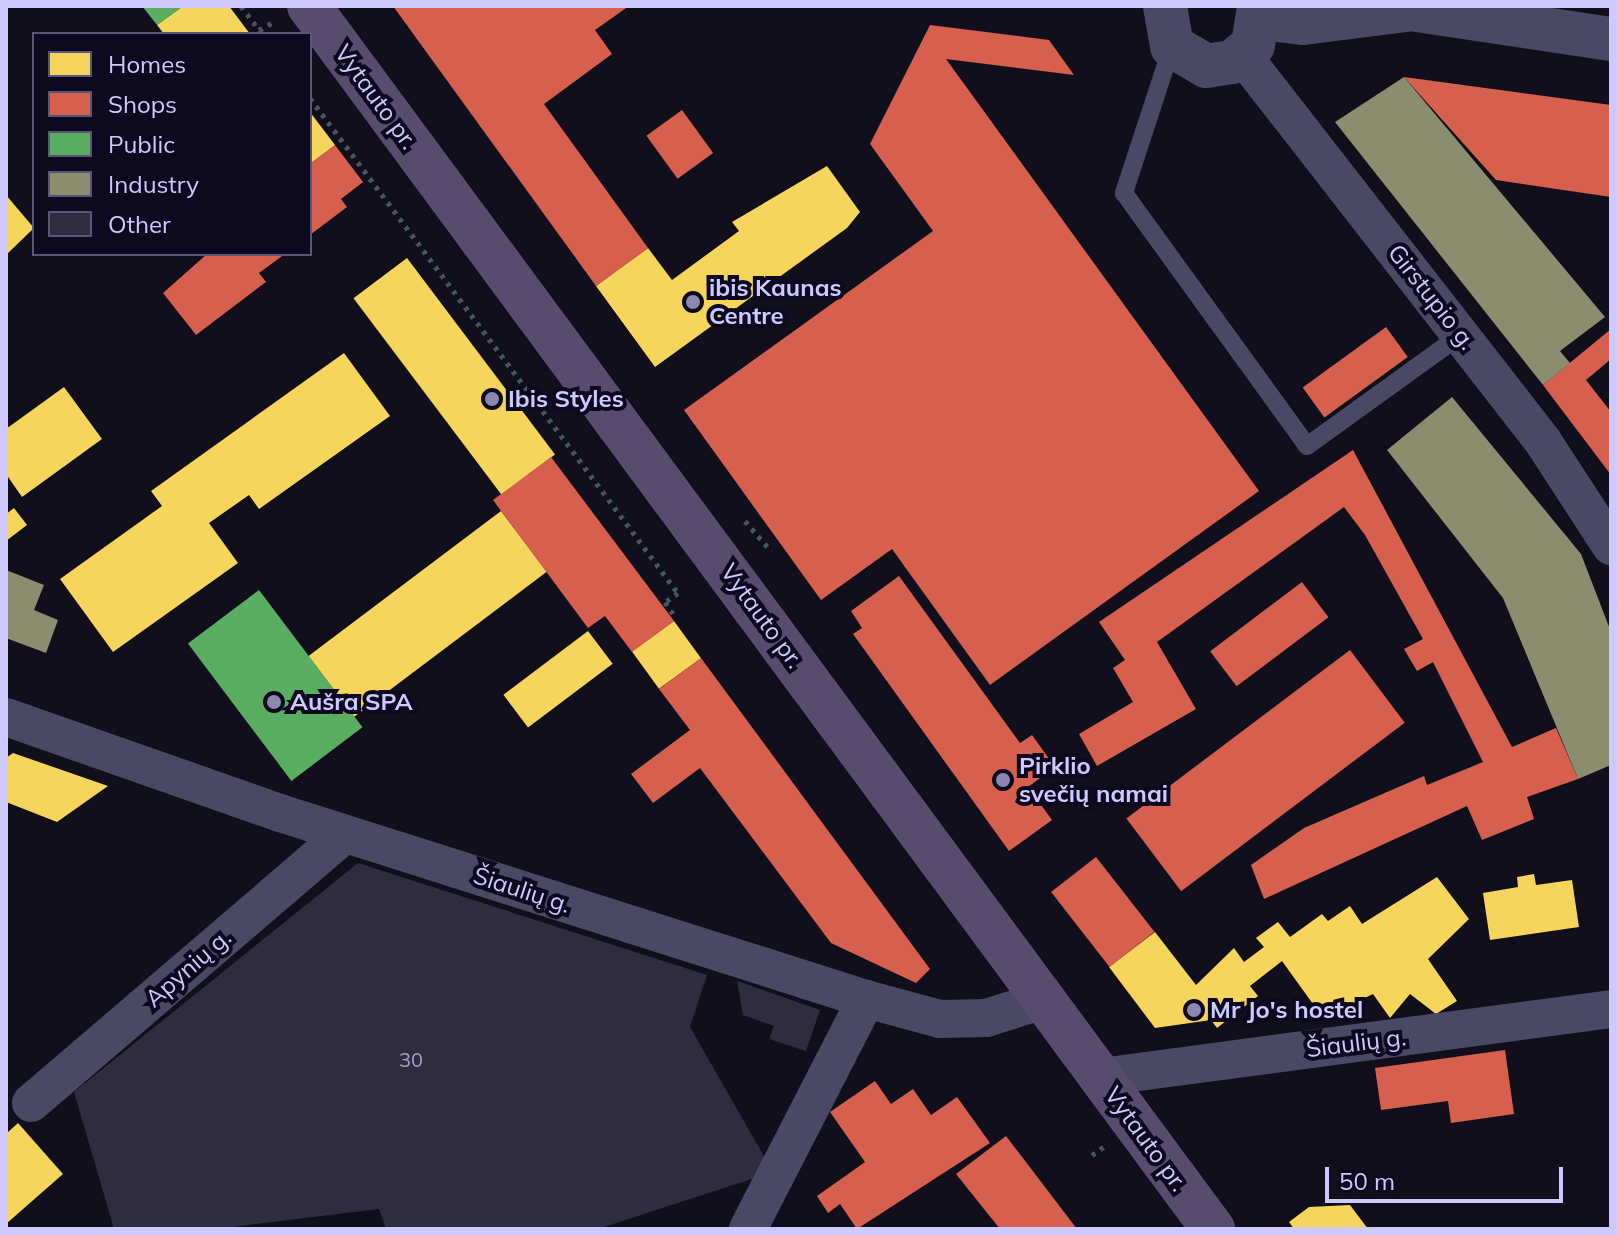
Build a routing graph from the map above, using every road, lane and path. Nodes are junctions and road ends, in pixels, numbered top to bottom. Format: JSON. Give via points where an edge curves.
{"nodes":[{"id":1,"x":241,"y":6,"type":"edge"},
{"id":2,"x":309,"y":6,"type":"edge"},
{"id":3,"x":1398,"y":8,"type":"edge"},
{"id":4,"x":1169,"y":26,"type":"edge"},
{"id":5,"x":1254,"y":27,"type":"edge"},
{"id":6,"x":260,"y":32,"type":"edge"},
{"id":7,"x":1611,"y":39,"type":"edge"},
{"id":8,"x":312,"y":101,"type":"edge"},
{"id":9,"x":1461,"y":335,"type":"junction"},
{"id":10,"x":745,"y":521,"type":"dead end"},
{"id":11,"x":1611,"y":546,"type":"edge"},
{"id":12,"x":771,"y":551,"type":"dead end"},
{"id":13,"x":675,"y":617,"type":"dead end"},
{"id":14,"x":6,"y":717,"type":"edge"},
{"id":15,"x":345,"y":834,"type":"junction"},
{"id":16,"x":866,"y":999,"type":"junction"},
{"id":17,"x":1044,"y":1000,"type":"junction"},
{"id":18,"x":1611,"y":1009,"type":"edge"},
{"id":19,"x":1101,"y":1077,"type":"junction"},
{"id":20,"x":31,"y":1103,"type":"dead end"},
{"id":21,"x":748,"y":1229,"type":"edge"},
{"id":22,"x":1213,"y":1229,"type":"edge"}],
"edges":[{"from":1,"to":6,"type":"path"},
{"from":2,"to":17,"type":"main road","name":"Vytauto pr."},
{"from":3,"to":5,"type":"street"},
{"from":3,"to":7,"type":"street"},
{"from":4,"to":5,"type":"street","via":[[1206,66]]},
{"from":4,"to":9,"type":"lane","via":[[1124,193],[1307,446]]},
{"from":5,"to":9,"type":"street","name":"Girstupio g."},
{"from":8,"to":13,"type":"path","via":[[678,593],[665,602]]},
{"from":9,"to":11,"type":"street","name":"Girstupio g."},
{"from":10,"to":12,"type":"path"},
{"from":14,"to":15,"type":"street","name":"Šiaulių g."},
{"from":15,"to":16,"type":"street","name":"Šiaulių g."},
{"from":15,"to":20,"type":"street","name":"Apynių g."},
{"from":16,"to":17,"type":"street","name":"Šiaulių g.","via":[[940,1019],[986,1018]]},
{"from":16,"to":21,"type":"street"},
{"from":17,"to":19,"type":"main road","name":"Vytauto pr."},
{"from":18,"to":19,"type":"street","name":"Šiaulių g."},
{"from":19,"to":22,"type":"main road","name":"Vytauto pr."}]}
